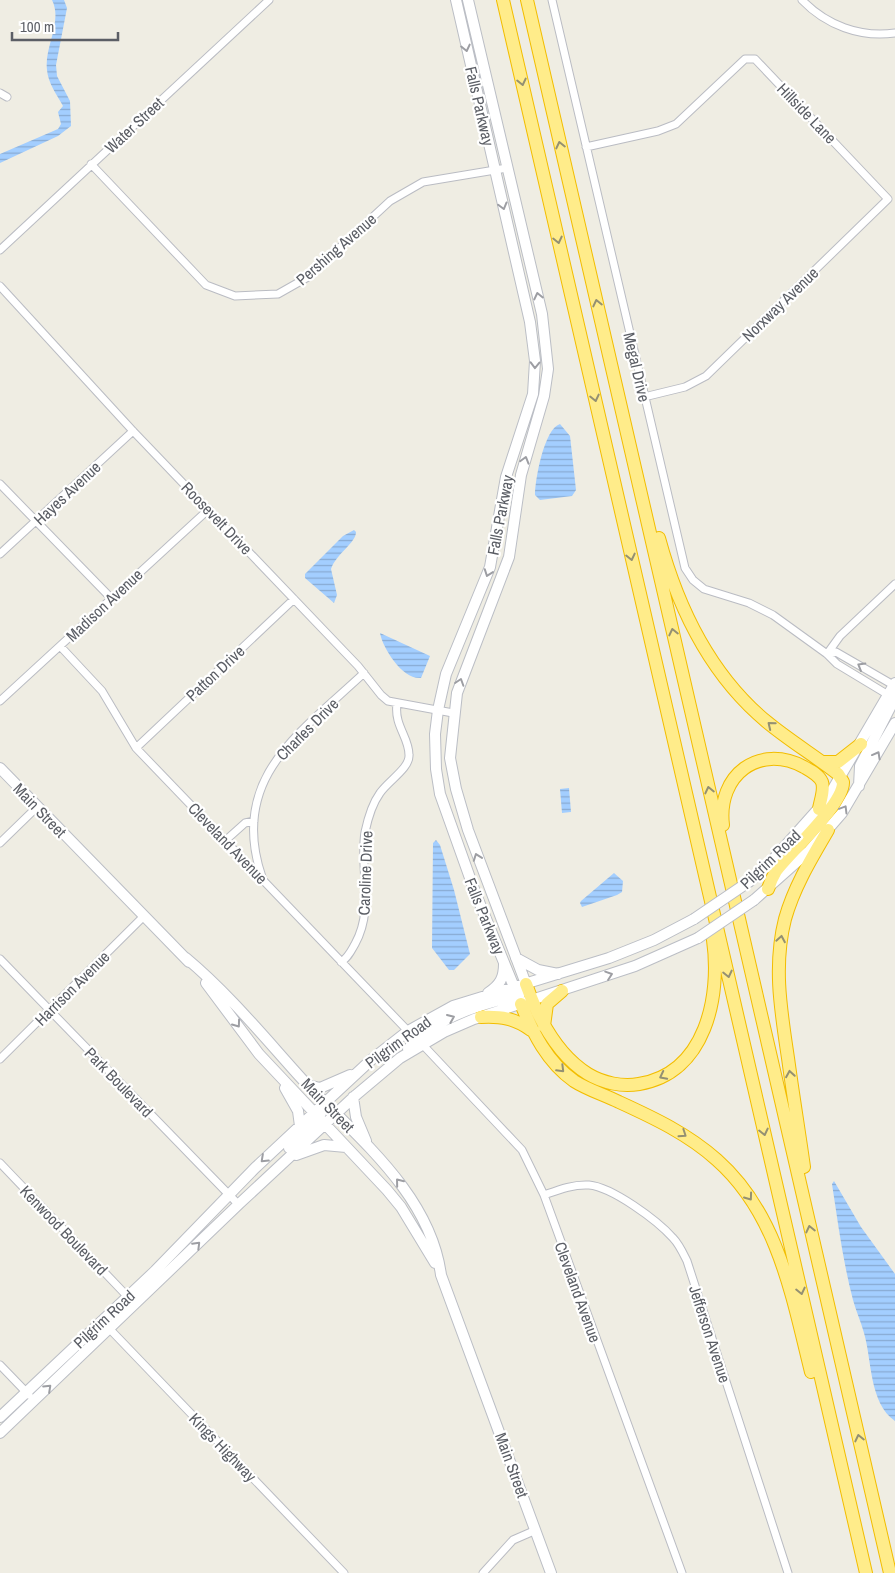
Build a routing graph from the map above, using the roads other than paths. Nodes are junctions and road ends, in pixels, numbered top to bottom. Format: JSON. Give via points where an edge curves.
{"nodes":[{"id":1,"x":269,"y":0,"type":"edge"},
{"id":2,"x":456,"y":0,"type":"edge"},
{"id":3,"x":468,"y":0,"type":"edge"},
{"id":4,"x":503,"y":0,"type":"edge"},
{"id":5,"x":527,"y":0,"type":"edge"},
{"id":6,"x":552,"y":0,"type":"edge"},
{"id":7,"x":802,"y":0,"type":"edge"},
{"id":8,"x":895,"y":33,"type":"edge"},
{"id":9,"x":0,"y":92,"type":"edge"},
{"id":10,"x":7,"y":97,"type":"dead end"},
{"id":11,"x":586,"y":147,"type":"junction"},
{"id":12,"x":91,"y":164,"type":"junction"},
{"id":13,"x":507,"y":168,"type":"junction"},
{"id":14,"x":494,"y":170,"type":"junction"},
{"id":15,"x":876,"y":185,"type":"joint"},
{"id":16,"x":0,"y":250,"type":"edge"},
{"id":17,"x":0,"y":286,"type":"edge"},
{"id":18,"x":605,"y":337,"type":"junction"},
{"id":19,"x":644,"y":397,"type":"junction"},
{"id":20,"x":133,"y":431,"type":"junction"},
{"id":21,"x":0,"y":484,"type":"edge"},
{"id":22,"x":209,"y":509,"type":"junction"},
{"id":23,"x":36,"y":521,"type":"junction"},
{"id":24,"x":0,"y":554,"type":"edge"},
{"id":25,"x":895,"y":584,"type":"edge"},
{"id":26,"x":111,"y":598,"type":"junction"},
{"id":27,"x":294,"y":599,"type":"junction"},
{"id":28,"x":60,"y":646,"type":"junction"},
{"id":29,"x":827,"y":654,"type":"junction"},
{"id":30,"x":658,"y":671,"type":"junction"},
{"id":31,"x":364,"y":673,"type":"junction"},
{"id":32,"x":895,"y":685,"type":"edge"},
{"id":33,"x":892,"y":698,"type":"edge"},
{"id":34,"x":0,"y":701,"type":"edge"},
{"id":35,"x":397,"y":704,"type":"junction"},
{"id":36,"x":438,"y":710,"type":"junction"},
{"id":37,"x":453,"y":713,"type":"junction"},
{"id":38,"x":895,"y":723,"type":"edge"},
{"id":39,"x":861,"y":744,"type":"junction"},
{"id":40,"x":136,"y":748,"type":"junction"},
{"id":41,"x":822,"y":762,"type":"junction"},
{"id":42,"x":0,"y":768,"type":"edge"},
{"id":43,"x":841,"y":777,"type":"junction"},
{"id":44,"x":859,"y":787,"type":"junction"},
{"id":45,"x":37,"y":806,"type":"junction"},
{"id":46,"x":819,"y":809,"type":"junction"},
{"id":47,"x":254,"y":821,"type":"junction"},
{"id":48,"x":828,"y":830,"type":"junction"},
{"id":49,"x":226,"y":840,"type":"junction"},
{"id":50,"x":0,"y":843,"type":"edge"},
{"id":51,"x":263,"y":879,"type":"junction"},
{"id":52,"x":768,"y":889,"type":"junction"},
{"id":53,"x":144,"y":916,"type":"junction"},
{"id":54,"x":186,"y":958,"type":"junction"},
{"id":55,"x":516,"y":958,"type":"junction"},
{"id":56,"x":0,"y":959,"type":"edge"},
{"id":57,"x":341,"y":962,"type":"junction"},
{"id":58,"x":504,"y":963,"type":"junction"},
{"id":59,"x":559,"y":974,"type":"junction"},
{"id":60,"x":562,"y":990,"type":"junction"},
{"id":61,"x":522,"y":995,"type":"junction"},
{"id":62,"x":481,"y":997,"type":"junction"},
{"id":63,"x":49,"y":1009,"type":"junction"},
{"id":64,"x":481,"y":1017,"type":"junction"},
{"id":65,"x":544,"y":1026,"type":"junction"},
{"id":66,"x":531,"y":1030,"type":"junction"},
{"id":67,"x":408,"y":1031,"type":"junction"},
{"id":68,"x":767,"y":1042,"type":"junction"},
{"id":69,"x":422,"y":1044,"type":"junction"},
{"id":70,"x":400,"y":1058,"type":"junction"},
{"id":71,"x":0,"y":1059,"type":"edge"},
{"id":72,"x":362,"y":1069,"type":"junction"},
{"id":73,"x":277,"y":1073,"type":"junction"},
{"id":74,"x":307,"y":1084,"type":"junction"},
{"id":75,"x":353,"y":1097,"type":"junction"},
{"id":76,"x":325,"y":1103,"type":"junction"},
{"id":77,"x":336,"y":1114,"type":"junction"},
{"id":78,"x":319,"y":1118,"type":"junction"},
{"id":79,"x":300,"y":1126,"type":"junction"},
{"id":80,"x":346,"y":1147,"type":"junction"},
{"id":81,"x":373,"y":1153,"type":"junction"},
{"id":82,"x":290,"y":1157,"type":"junction"},
{"id":83,"x":0,"y":1162,"type":"edge"},
{"id":84,"x":272,"y":1174,"type":"junction"},
{"id":85,"x":230,"y":1195,"type":"junction"},
{"id":86,"x":544,"y":1195,"type":"junction"},
{"id":87,"x":239,"y":1204,"type":"junction"},
{"id":88,"x":806,"y":1209,"type":"junction"},
{"id":89,"x":417,"y":1210,"type":"junction"},
{"id":90,"x":407,"y":1218,"type":"junction"},
{"id":91,"x":155,"y":1271,"type":"junction"},
{"id":92,"x":441,"y":1272,"type":"junction"},
{"id":93,"x":162,"y":1279,"type":"junction"},
{"id":94,"x":128,"y":1297,"type":"junction"},
{"id":95,"x":102,"y":1321,"type":"junction"},
{"id":96,"x":110,"y":1330,"type":"junction"},
{"id":97,"x":0,"y":1365,"type":"edge"},
{"id":98,"x":26,"y":1392,"type":"junction"},
{"id":99,"x":34,"y":1400,"type":"junction"},
{"id":100,"x":0,"y":1417,"type":"edge"},
{"id":101,"x":0,"y":1433,"type":"edge"},
{"id":102,"x":870,"y":1486,"type":"junction"},
{"id":103,"x":536,"y":1530,"type":"junction"},
{"id":104,"x":862,"y":1554,"type":"junction"},
{"id":105,"x":895,"y":1571,"type":"edge"},
{"id":106,"x":341,"y":1572,"type":"edge"},
{"id":107,"x":483,"y":1573,"type":"edge"},
{"id":108,"x":552,"y":1573,"type":"edge"},
{"id":109,"x":682,"y":1573,"type":"edge"},
{"id":110,"x":788,"y":1573,"type":"edge"},
{"id":111,"x":866,"y":1573,"type":"edge"},
{"id":112,"x":890,"y":1573,"type":"edge"}],
"edges":[{"from":1,"to":12,"type":"street","name":"Water Street"},
{"from":2,"to":14,"type":"street","name":"Falls Parkway","one_way":true},
{"from":3,"to":13,"type":"street","name":"Falls Parkway"},
{"from":4,"to":30,"type":"highway","one_way":true},
{"from":18,"to":5,"type":"highway","one_way":true},
{"from":6,"to":11,"type":"street","name":"Megal Drive"},
{"from":7,"to":8,"type":"street","via":[[827,20],[850,30]]},
{"from":9,"to":10,"type":"street"},
{"from":11,"to":15,"type":"street","name":"Hillside Lane","via":[[676,124],[748,57],[754,58]]},
{"from":11,"to":19,"type":"street","name":"Megal Drive"},
{"from":12,"to":14,"type":"street","name":"Pershing Avenue","via":[[206,285],[235,296],[278,294],[308,277],[390,201],[423,182]]},
{"from":12,"to":16,"type":"street","name":"Water Street"},
{"from":13,"to":14,"type":"street","name":"Pershing Avenue"},
{"from":37,"to":13,"type":"street","name":"Falls Parkway","one_way":true,"via":[[467,662],[509,557],[521,475],[544,396],[548,369],[542,314]]},
{"from":14,"to":36,"type":"street","name":"Falls Parkway","one_way":true,"via":[[530,322],[535,361],[534,394],[506,477],[490,567],[446,674]]},
{"from":15,"to":19,"type":"street","name":"Norxway Avenue","via":[[888,196],[888,201],[706,376],[685,387]]},
{"from":17,"to":20,"type":"street","name":"Roosevelt Drive"},
{"from":41,"to":18,"type":"highway","one_way":true,"via":[[757,714],[719,671],[695,634],[667,565]]},
{"from":68,"to":18,"type":"highway","one_way":true},
{"from":19,"to":29,"type":"street","name":"Megal Drive","via":[[681,556],[690,576],[708,592],[749,603],[773,615]]},
{"from":20,"to":22,"type":"street","name":"Roosevelt Drive"},
{"from":20,"to":23,"type":"street","name":"Hayes Avenue"},
{"from":21,"to":23,"type":"street"},
{"from":22,"to":26,"type":"street","name":"Madison Avenue"},
{"from":22,"to":27,"type":"street","name":"Roosevelt Drive"},
{"from":23,"to":24,"type":"street","name":"Hayes Avenue"},
{"from":23,"to":26,"type":"street"},
{"from":25,"to":29,"type":"street","via":[[840,636]]},
{"from":26,"to":28,"type":"street","name":"Madison Avenue"},
{"from":27,"to":31,"type":"street","name":"Roosevelt Drive"},
{"from":27,"to":40,"type":"street","name":"Patton Drive"},
{"from":28,"to":34,"type":"street","name":"Madison Avenue"},
{"from":28,"to":40,"type":"street","name":"Cleveland Avenue","via":[[102,690]]},
{"from":32,"to":29,"type":"street","name":"Megal Drive","one_way":true,"via":[[836,652]]},
{"from":29,"to":33,"type":"street","name":"Megal Drive","via":[[837,664]]},
{"from":30,"to":65,"type":"highway","one_way":true,"via":[[669,746],[713,939],[715,981],[711,1011],[695,1047],[682,1062],[663,1076],[636,1084],[612,1083],[587,1073],[564,1053]]},
{"from":30,"to":104,"type":"highway","one_way":true},
{"from":31,"to":35,"type":"street","name":"Roosevelt Drive","via":[[381,695]]},
{"from":31,"to":47,"type":"street","name":"Charles Drive","via":[[276,757],[260,790]]},
{"from":32,"to":33,"type":"street"},
{"from":33,"to":39,"type":"street","name":"Pilgrim Road"},
{"from":33,"to":44,"type":"street","via":[[860,766]]},
{"from":35,"to":36,"type":"street","name":"Roosevelt Drive"},
{"from":35,"to":57,"type":"street","name":"Caroline Drive","via":[[396,715],[410,754],[408,763],[379,794],[368,820],[364,843],[366,894],[363,924],[350,954]]},
{"from":36,"to":37,"type":"street","name":"Roosevelt Drive"},
{"from":36,"to":58,"type":"street","name":"Falls Parkway","via":[[435,754],[440,794]]},
{"from":55,"to":37,"type":"street","name":"Falls Parkway","one_way":true,"via":[[477,856],[456,789],[450,758]]},
{"from":44,"to":38,"type":"street","name":"Pilgrim Road","one_way":true},
{"from":39,"to":41,"type":"highway","via":[[838,762]]},
{"from":39,"to":43,"type":"street","name":"Pilgrim Road"},
{"from":40,"to":49,"type":"street","name":"Cleveland Avenue"},
{"from":41,"to":43,"type":"highway"},
{"from":42,"to":45,"type":"street","name":"Main Street"},
{"from":43,"to":46,"type":"street","name":"Pilgrim Road"},
{"from":43,"to":52,"type":"highway","via":[[844,784],[838,797],[776,871]]},
{"from":48,"to":44,"type":"street","name":"Pilgrim Road","one_way":true},
{"from":45,"to":50,"type":"street"},
{"from":45,"to":53,"type":"street","name":"Main Street"},
{"from":46,"to":59,"type":"street","name":"Pilgrim Road","bridge":true,"via":[[750,881],[694,919],[646,944]]},
{"from":46,"to":68,"type":"highway","via":[[823,787],[819,778],[794,762],[775,758],[755,762],[738,774],[725,792],[724,832],[764,1004]]},
{"from":47,"to":49,"type":"street","via":[[245,823]]},
{"from":47,"to":51,"type":"street","name":"Charles Drive","via":[[254,840]]},
{"from":48,"to":52,"type":"street","name":"Pilgrim Road"},
{"from":88,"to":48,"type":"highway","one_way":true,"via":[[808,1199],[779,999],[778,965],[791,902]]},
{"from":49,"to":51,"type":"street","name":"Cleveland Avenue"},
{"from":51,"to":57,"type":"street","name":"Cleveland Avenue"},
{"from":60,"to":52,"type":"street","name":"Pilgrim Road","one_way":true,"bridge":true,"via":[[651,960],[698,938]]},
{"from":53,"to":54,"type":"street","name":"Main Street"},
{"from":53,"to":63,"type":"street","name":"Harrison Avenue"},
{"from":54,"to":73,"type":"street","name":"Main Street","one_way":true},
{"from":54,"to":74,"type":"street","name":"Main Street","via":[[218,987]]},
{"from":55,"to":59,"type":"street","via":[[538,970]]},
{"from":55,"to":61,"type":"street","name":"Falls Parkway"},
{"from":56,"to":63,"type":"street","name":"Park Boulevard"},
{"from":57,"to":67,"type":"street","name":"Cleveland Avenue"},
{"from":58,"to":61,"type":"street","name":"Falls Parkway"},
{"from":58,"to":62,"type":"street","via":[[498,987]]},
{"from":59,"to":61,"type":"street","name":"Pilgrim Road"},
{"from":60,"to":61,"type":"street","name":"Pilgrim Road"},
{"from":60,"to":65,"type":"highway","via":[[547,1004]]},
{"from":61,"to":62,"type":"street","name":"Pilgrim Road"},
{"from":61,"to":64,"type":"street","name":"Pilgrim Road"},
{"from":61,"to":65,"type":"highway"},
{"from":61,"to":66,"type":"highway"},
{"from":70,"to":61,"type":"street","one_way":true,"via":[[421,1035],[446,1019]]},
{"from":62,"to":67,"type":"street","name":"Pilgrim Road","via":[[453,1006]]},
{"from":63,"to":71,"type":"street","name":"Harrison Avenue"},
{"from":63,"to":85,"type":"street","name":"Park Boulevard"},
{"from":64,"to":66,"type":"highway","via":[[504,1016]]},
{"from":64,"to":69,"type":"street","name":"Pilgrim Road"},
{"from":66,"to":104,"type":"highway","one_way":true,"via":[[547,1055],[575,1081],[685,1135],[718,1160],[754,1203],[780,1256]]},
{"from":67,"to":72,"type":"street","name":"Pilgrim Road"},
{"from":68,"to":88,"type":"highway"},
{"from":69,"to":70,"type":"street","name":"Pilgrim Road"},
{"from":69,"to":86,"type":"street","name":"Cleveland Avenue","via":[[522,1150]]},
{"from":70,"to":75,"type":"street","name":"Pilgrim Road"},
{"from":72,"to":74,"type":"street","via":[[320,1088]]},
{"from":72,"to":76,"type":"street","name":"Pilgrim Road"},
{"from":73,"to":78,"type":"street","name":"Main Street"},
{"from":73,"to":79,"type":"street","via":[[298,1110]]},
{"from":74,"to":76,"type":"street","name":"Main Street"},
{"from":75,"to":77,"type":"street","name":"Pilgrim Road"},
{"from":75,"to":81,"type":"street","via":[[356,1117]]},
{"from":76,"to":77,"type":"street","name":"Main Street"},
{"from":76,"to":78,"type":"street","name":"Pilgrim Road"},
{"from":77,"to":78,"type":"street","name":"Pilgrim Road"},
{"from":77,"to":81,"type":"street","name":"Main Street"},
{"from":78,"to":79,"type":"street","name":"Pilgrim Road"},
{"from":78,"to":80,"type":"street","name":"Main Street"},
{"from":78,"to":82,"type":"street","name":"Pilgrim Road"},
{"from":78,"to":84,"type":"street","via":[[279,1160]]},
{"from":79,"to":85,"type":"street","name":"Pilgrim Road","one_way":true},
{"from":80,"to":82,"type":"street","via":[[324,1145]]},
{"from":80,"to":90,"type":"street","name":"Main Street","via":[[387,1190]]},
{"from":89,"to":81,"type":"street","name":"Main Street","one_way":true,"via":[[399,1182]]},
{"from":82,"to":84,"type":"street","name":"Pilgrim Road"},
{"from":83,"to":94,"type":"street","name":"Kenwood Boulevard"},
{"from":84,"to":87,"type":"street","name":"Pilgrim Road"},
{"from":85,"to":87,"type":"street","name":"Park Boulevard"},
{"from":85,"to":91,"type":"street","name":"Pilgrim Road"},
{"from":86,"to":109,"type":"street","name":"Cleveland Avenue"},
{"from":86,"to":110,"type":"street","name":"Jefferson Avenue","via":[[576,1186],[606,1189],[660,1226],[679,1246],[690,1270]]},
{"from":93,"to":87,"type":"street","name":"Pilgrim Road","one_way":true},
{"from":102,"to":88,"type":"highway","one_way":true},
{"from":89,"to":90,"type":"street"},
{"from":89,"to":92,"type":"street","name":"Main Street","via":[[432,1238]]},
{"from":90,"to":92,"type":"street","name":"Main Street"},
{"from":91,"to":93,"type":"street"},
{"from":91,"to":94,"type":"street","name":"Pilgrim Road"},
{"from":92,"to":103,"type":"street","name":"Main Street"},
{"from":93,"to":96,"type":"street","name":"Pilgrim Road"},
{"from":94,"to":95,"type":"street","name":"Pilgrim Road"},
{"from":95,"to":96,"type":"street","name":"Kings Highway"},
{"from":95,"to":98,"type":"street","name":"Pilgrim Road"},
{"from":99,"to":96,"type":"street","name":"Pilgrim Road","one_way":true},
{"from":96,"to":106,"type":"street","name":"Kings Highway"},
{"from":97,"to":98,"type":"street"},
{"from":98,"to":99,"type":"street"},
{"from":98,"to":100,"type":"street","name":"Pilgrim Road"},
{"from":99,"to":101,"type":"street","name":"Pilgrim Road"},
{"from":102,"to":105,"type":"highway"},
{"from":102,"to":112,"type":"highway"},
{"from":103,"to":107,"type":"street","via":[[513,1540]]},
{"from":103,"to":108,"type":"street","name":"Main Street"},
{"from":104,"to":111,"type":"highway"}]}
